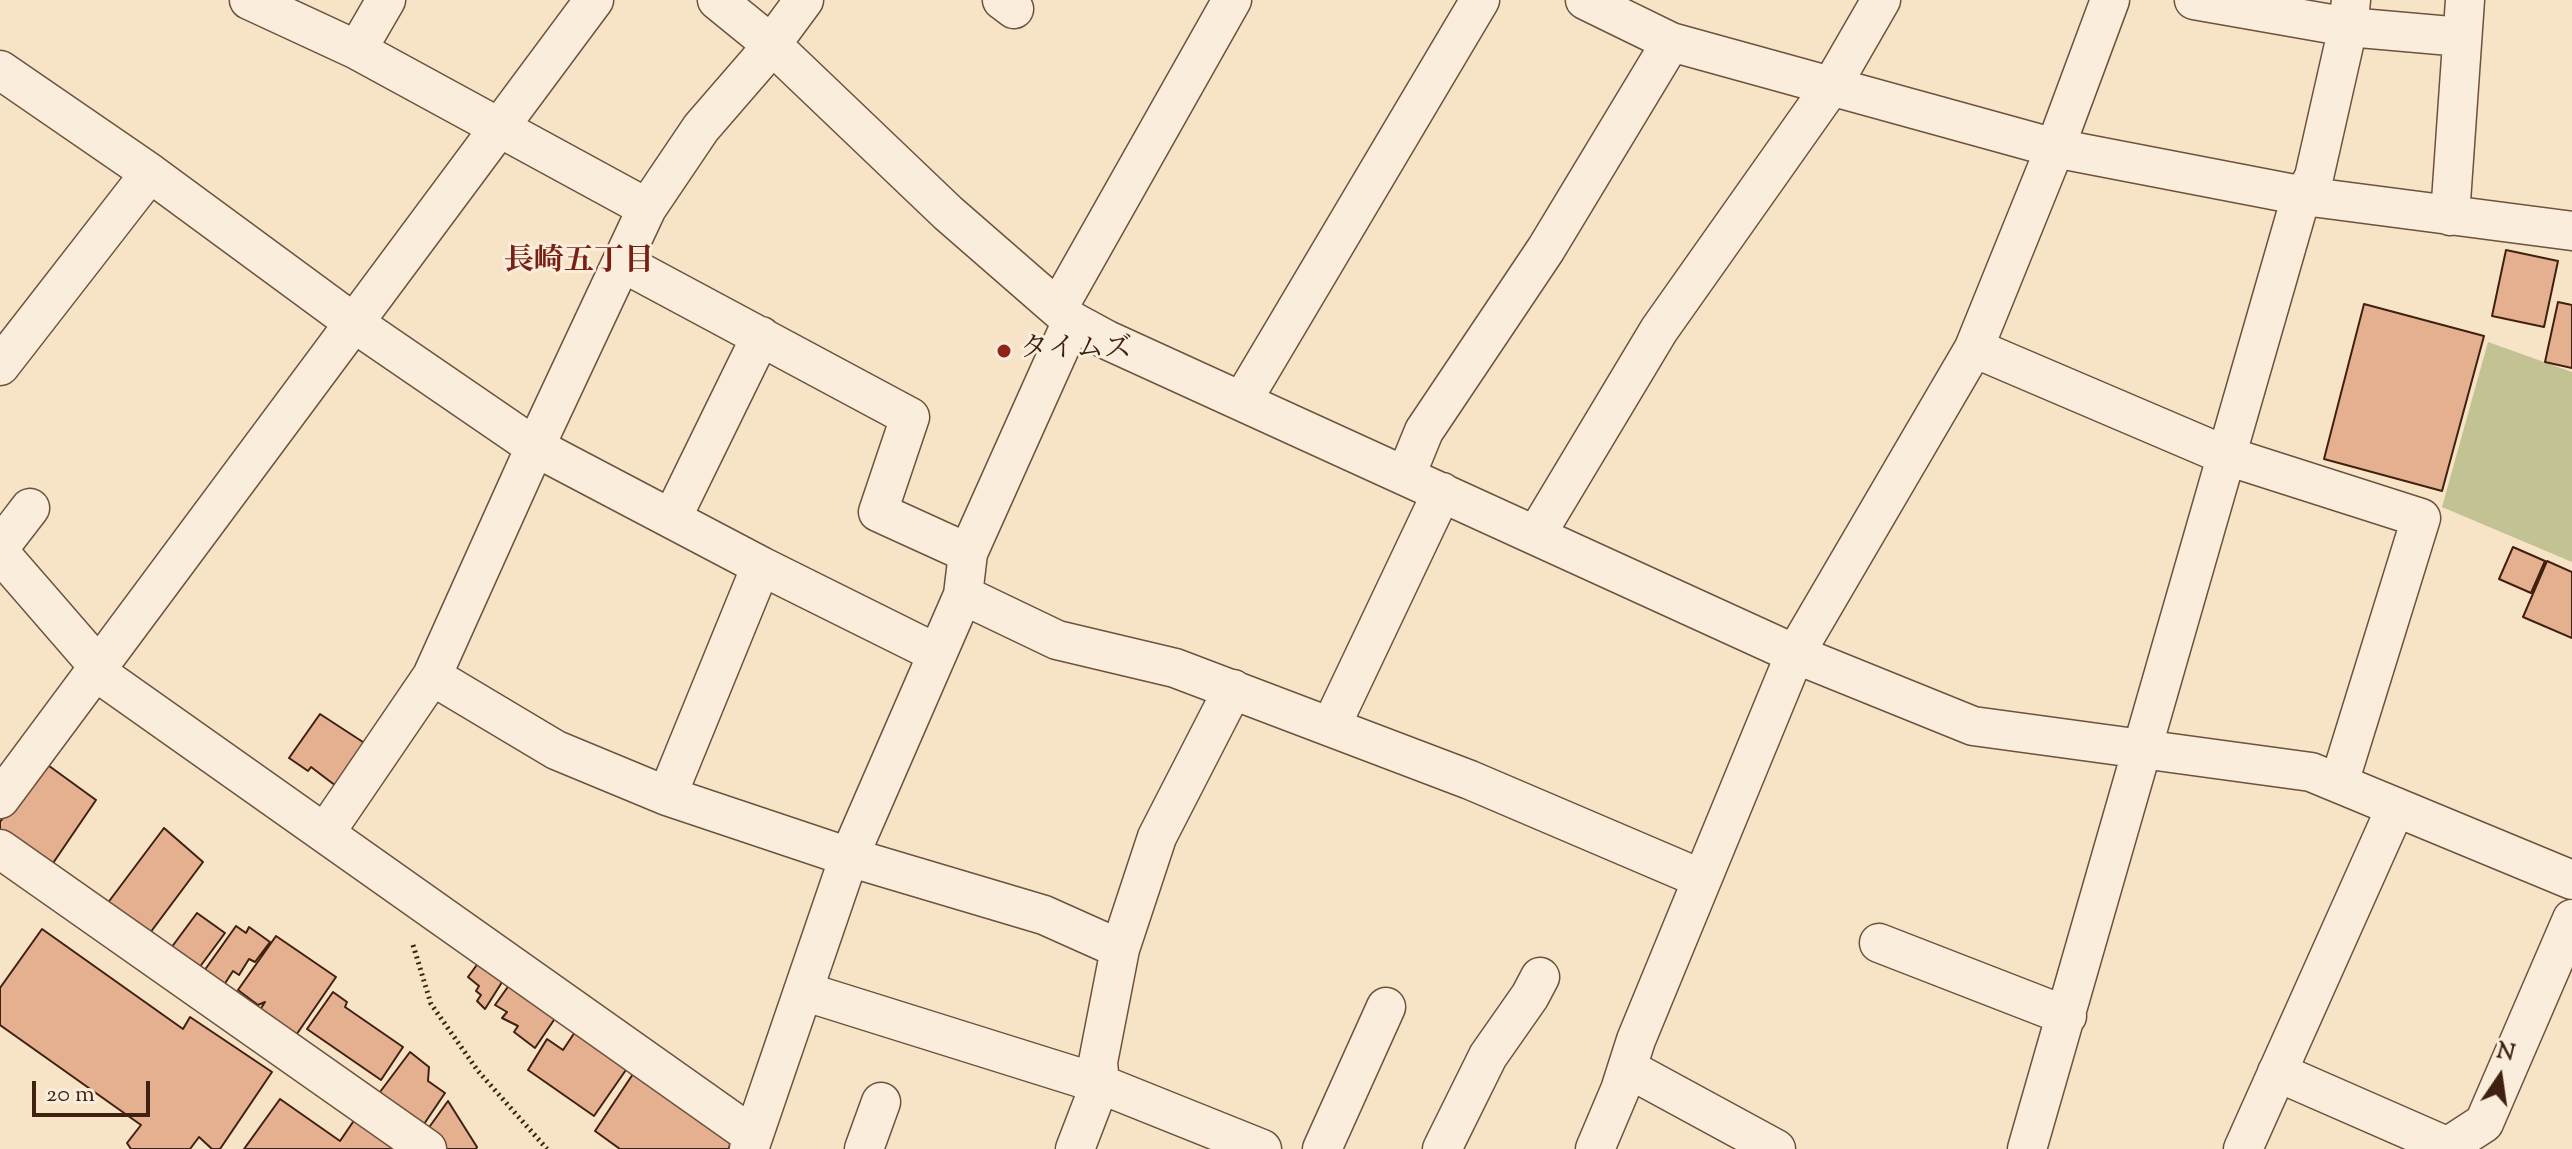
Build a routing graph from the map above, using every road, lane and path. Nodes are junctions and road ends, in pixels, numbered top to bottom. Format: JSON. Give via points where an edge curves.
{"nodes":[{"id":1,"x":249,"y":0,"type":"edge"},
{"id":2,"x":386,"y":0,"type":"edge"},
{"id":3,"x":594,"y":0,"type":"edge"},
{"id":4,"x":717,"y":0,"type":"edge"},
{"id":5,"x":804,"y":0,"type":"edge"},
{"id":6,"x":1232,"y":0,"type":"edge"},
{"id":7,"x":1480,"y":0,"type":"edge"},
{"id":8,"x":1585,"y":0,"type":"edge"},
{"id":9,"x":1881,"y":0,"type":"edge"},
{"id":10,"x":2110,"y":0,"type":"edge"},
{"id":11,"x":2465,"y":0,"type":"edge"},
{"id":12,"x":2202,"y":1,"type":"edge"},
{"id":13,"x":2350,"y":14,"type":"edge"},
{"id":14,"x":1657,"y":24,"type":"edge"},
{"id":15,"x":2462,"y":37,"type":"junction"},
{"id":16,"x":771,"y":44,"type":"junction"},
{"id":17,"x":357,"y":50,"type":"junction"},
{"id":18,"x":0,"y":70,"type":"edge"},
{"id":19,"x":1832,"y":85,"type":"junction"},
{"id":20,"x":499,"y":129,"type":"junction"},
{"id":21,"x":2055,"y":148,"type":"junction"},
{"id":22,"x":150,"y":173,"type":"junction"},
{"id":23,"x":2304,"y":196,"type":"junction"},
{"id":24,"x":647,"y":208,"type":"junction"},
{"id":25,"x":2450,"y":216,"type":"junction"},
{"id":26,"x":2572,"y":231,"type":"edge"},
{"id":27,"x":623,"y":263,"type":"junction"},
{"id":28,"x":1065,"y":315,"type":"junction"},
{"id":29,"x":354,"y":323,"type":"junction"},
{"id":30,"x":761,"y":336,"type":"junction"},
{"id":31,"x":6,"y":345,"type":"edge"},
{"id":32,"x":1974,"y":348,"type":"junction"},
{"id":33,"x":1242,"y":401,"type":"junction"},
{"id":34,"x":535,"y":447,"type":"junction"},
{"id":35,"x":2227,"y":456,"type":"junction"},
{"id":36,"x":1406,"y":475,"type":"junction"},
{"id":37,"x":1442,"y":492,"type":"junction"},
{"id":38,"x":30,"y":508,"type":"dead end"},
{"id":39,"x":672,"y":518,"type":"junction"},
{"id":40,"x":1536,"y":535,"type":"junction"},
{"id":41,"x":0,"y":550,"type":"edge"},
{"id":42,"x":968,"y":553,"type":"junction"},
{"id":43,"x":761,"y":566,"type":"junction"},
{"id":44,"x":963,"y":595,"type":"junction"},
{"id":45,"x":936,"y":653,"type":"junction"},
{"id":46,"x":1795,"y":654,"type":"junction"},
{"id":47,"x":97,"y":669,"type":"junction"},
{"id":48,"x":432,"y":676,"type":"junction"},
{"id":49,"x":1233,"y":689,"type":"junction"},
{"id":50,"x":1331,"y":726,"type":"junction"},
{"id":51,"x":2142,"y":749,"type":"junction"},
{"id":52,"x":2339,"y":783,"type":"junction"},
{"id":53,"x":667,"y":796,"type":"junction"},
{"id":54,"x":0,"y":799,"type":"edge"},
{"id":55,"x":2396,"y":807,"type":"junction"},
{"id":56,"x":325,"y":833,"type":"junction"},
{"id":57,"x":0,"y":849,"type":"edge"},
{"id":58,"x":849,"y":857,"type":"junction"},
{"id":59,"x":1702,"y":879,"type":"junction"},
{"id":60,"x":2572,"y":880,"type":"edge"},
{"id":61,"x":417,"y":898,"type":"junction"},
{"id":62,"x":2572,"y":919,"type":"edge"},
{"id":63,"x":1879,"y":943,"type":"dead end"},
{"id":64,"x":1120,"y":949,"type":"junction"},
{"id":65,"x":1540,"y":977,"type":"dead end"},
{"id":66,"x":803,"y":991,"type":"junction"},
{"id":67,"x":1386,"y":1007,"type":"dead end"},
{"id":68,"x":2067,"y":1016,"type":"junction"},
{"id":69,"x":1627,"y":1068,"type":"junction"},
{"id":70,"x":2277,"y":1072,"type":"junction"},
{"id":71,"x":1100,"y":1084,"type":"junction"},
{"id":72,"x":881,"y":1102,"type":"dead end"},
{"id":73,"x":751,"y":1142,"type":"edge"},
{"id":74,"x":2459,"y":1145,"type":"edge"},
{"id":75,"x":1763,"y":1146,"type":"edge"},
{"id":76,"x":1259,"y":1148,"type":"edge"},
{"id":77,"x":427,"y":1149,"type":"edge"},
{"id":78,"x":547,"y":1149,"type":"edge"},
{"id":79,"x":864,"y":1149,"type":"edge"},
{"id":80,"x":1075,"y":1149,"type":"edge"},
{"id":81,"x":1322,"y":1149,"type":"edge"},
{"id":82,"x":1442,"y":1149,"type":"edge"},
{"id":83,"x":1595,"y":1149,"type":"edge"},
{"id":84,"x":2027,"y":1149,"type":"edge"},
{"id":85,"x":2243,"y":1149,"type":"edge"}],
"edges":[{"from":1,"to":17,"type":"street"},
{"from":2,"to":17,"type":"street"},
{"from":3,"to":20,"type":"street"},
{"from":4,"to":16,"type":"street"},
{"from":5,"to":16,"type":"street"},
{"from":6,"to":28,"type":"street"},
{"from":7,"to":33,"type":"street"},
{"from":8,"to":14,"type":"street"},
{"from":9,"to":19,"type":"street"},
{"from":10,"to":21,"type":"street"},
{"from":11,"to":15,"type":"street"},
{"from":12,"to":13,"type":"street"},
{"from":13,"to":15,"type":"street"},
{"from":13,"to":23,"type":"street","via":[[2314,177]]},
{"from":14,"to":19,"type":"street"},
{"from":14,"to":36,"type":"street","via":[[1546,249],[1424,431]]},
{"from":15,"to":25,"type":"street"},
{"from":16,"to":24,"type":"street","via":[[701,128]]},
{"from":16,"to":28,"type":"street","via":[[948,213]]},
{"from":17,"to":20,"type":"street"},
{"from":18,"to":22,"type":"street"},
{"from":19,"to":21,"type":"street"},
{"from":19,"to":40,"type":"street","via":[[1659,330]]},
{"from":20,"to":24,"type":"street"},
{"from":20,"to":29,"type":"street"},
{"from":21,"to":23,"type":"street"},
{"from":21,"to":32,"type":"street"},
{"from":22,"to":29,"type":"street"},
{"from":22,"to":31,"type":"street"},
{"from":23,"to":25,"type":"street"},
{"from":23,"to":35,"type":"street"},
{"from":24,"to":27,"type":"street"},
{"from":25,"to":26,"type":"street"},
{"from":27,"to":30,"type":"street"},
{"from":27,"to":34,"type":"street"},
{"from":28,"to":33,"type":"street","via":[[1107,340]]},
{"from":28,"to":42,"type":"street"},
{"from":29,"to":34,"type":"street"},
{"from":29,"to":47,"type":"street"},
{"from":30,"to":39,"type":"street"},
{"from":30,"to":42,"type":"street","via":[[910,417],[878,512]]},
{"from":32,"to":35,"type":"street"},
{"from":32,"to":46,"type":"street"},
{"from":33,"to":36,"type":"street"},
{"from":34,"to":39,"type":"street"},
{"from":34,"to":48,"type":"street"},
{"from":35,"to":51,"type":"street"},
{"from":35,"to":52,"type":"street","via":[[2421,518]]},
{"from":36,"to":37,"type":"street"},
{"from":37,"to":40,"type":"street"},
{"from":37,"to":50,"type":"street"},
{"from":38,"to":41,"type":"street"},
{"from":39,"to":43,"type":"street"},
{"from":40,"to":46,"type":"street"},
{"from":41,"to":47,"type":"street"},
{"from":42,"to":44,"type":"street"},
{"from":43,"to":45,"type":"street"},
{"from":43,"to":53,"type":"street"},
{"from":44,"to":45,"type":"street"},
{"from":44,"to":49,"type":"street","via":[[1057,640],[1175,668]]},
{"from":45,"to":58,"type":"street"},
{"from":46,"to":51,"type":"street","via":[[1973,726]]},
{"from":46,"to":59,"type":"street"},
{"from":47,"to":54,"type":"street"},
{"from":47,"to":56,"type":"street"},
{"from":48,"to":53,"type":"street","via":[[556,750]]},
{"from":48,"to":56,"type":"street"},
{"from":49,"to":50,"type":"street"},
{"from":49,"to":64,"type":"street","via":[[1157,837]]},
{"from":50,"to":59,"type":"street"},
{"from":51,"to":52,"type":"street","via":[[2311,772]]},
{"from":51,"to":68,"type":"street"},
{"from":52,"to":55,"type":"street"},
{"from":53,"to":58,"type":"street"},
{"from":55,"to":60,"type":"street"},
{"from":55,"to":70,"type":"street"},
{"from":56,"to":61,"type":"street"},
{"from":57,"to":77,"type":"street"},
{"from":58,"to":64,"type":"street","via":[[1044,915]]},
{"from":58,"to":66,"type":"street"},
{"from":59,"to":69,"type":"street"},
{"from":61,"to":73,"type":"street"},
{"from":61,"to":78,"type":"path","via":[[404,916],[431,1004],[478,1071]]},
{"from":62,"to":74,"type":"street","via":[[2484,1123]]},
{"from":63,"to":68,"type":"street"},
{"from":64,"to":71,"type":"street","via":[[1098,1062]]},
{"from":65,"to":82,"type":"street","via":[[1488,1056]]},
{"from":66,"to":71,"type":"street"},
{"from":66,"to":73,"type":"street"},
{"from":67,"to":81,"type":"street"},
{"from":68,"to":84,"type":"street"},
{"from":69,"to":75,"type":"street"},
{"from":69,"to":83,"type":"street"},
{"from":70,"to":74,"type":"street"},
{"from":70,"to":85,"type":"street"},
{"from":71,"to":76,"type":"street"},
{"from":71,"to":80,"type":"street"},
{"from":72,"to":79,"type":"street"}]}
